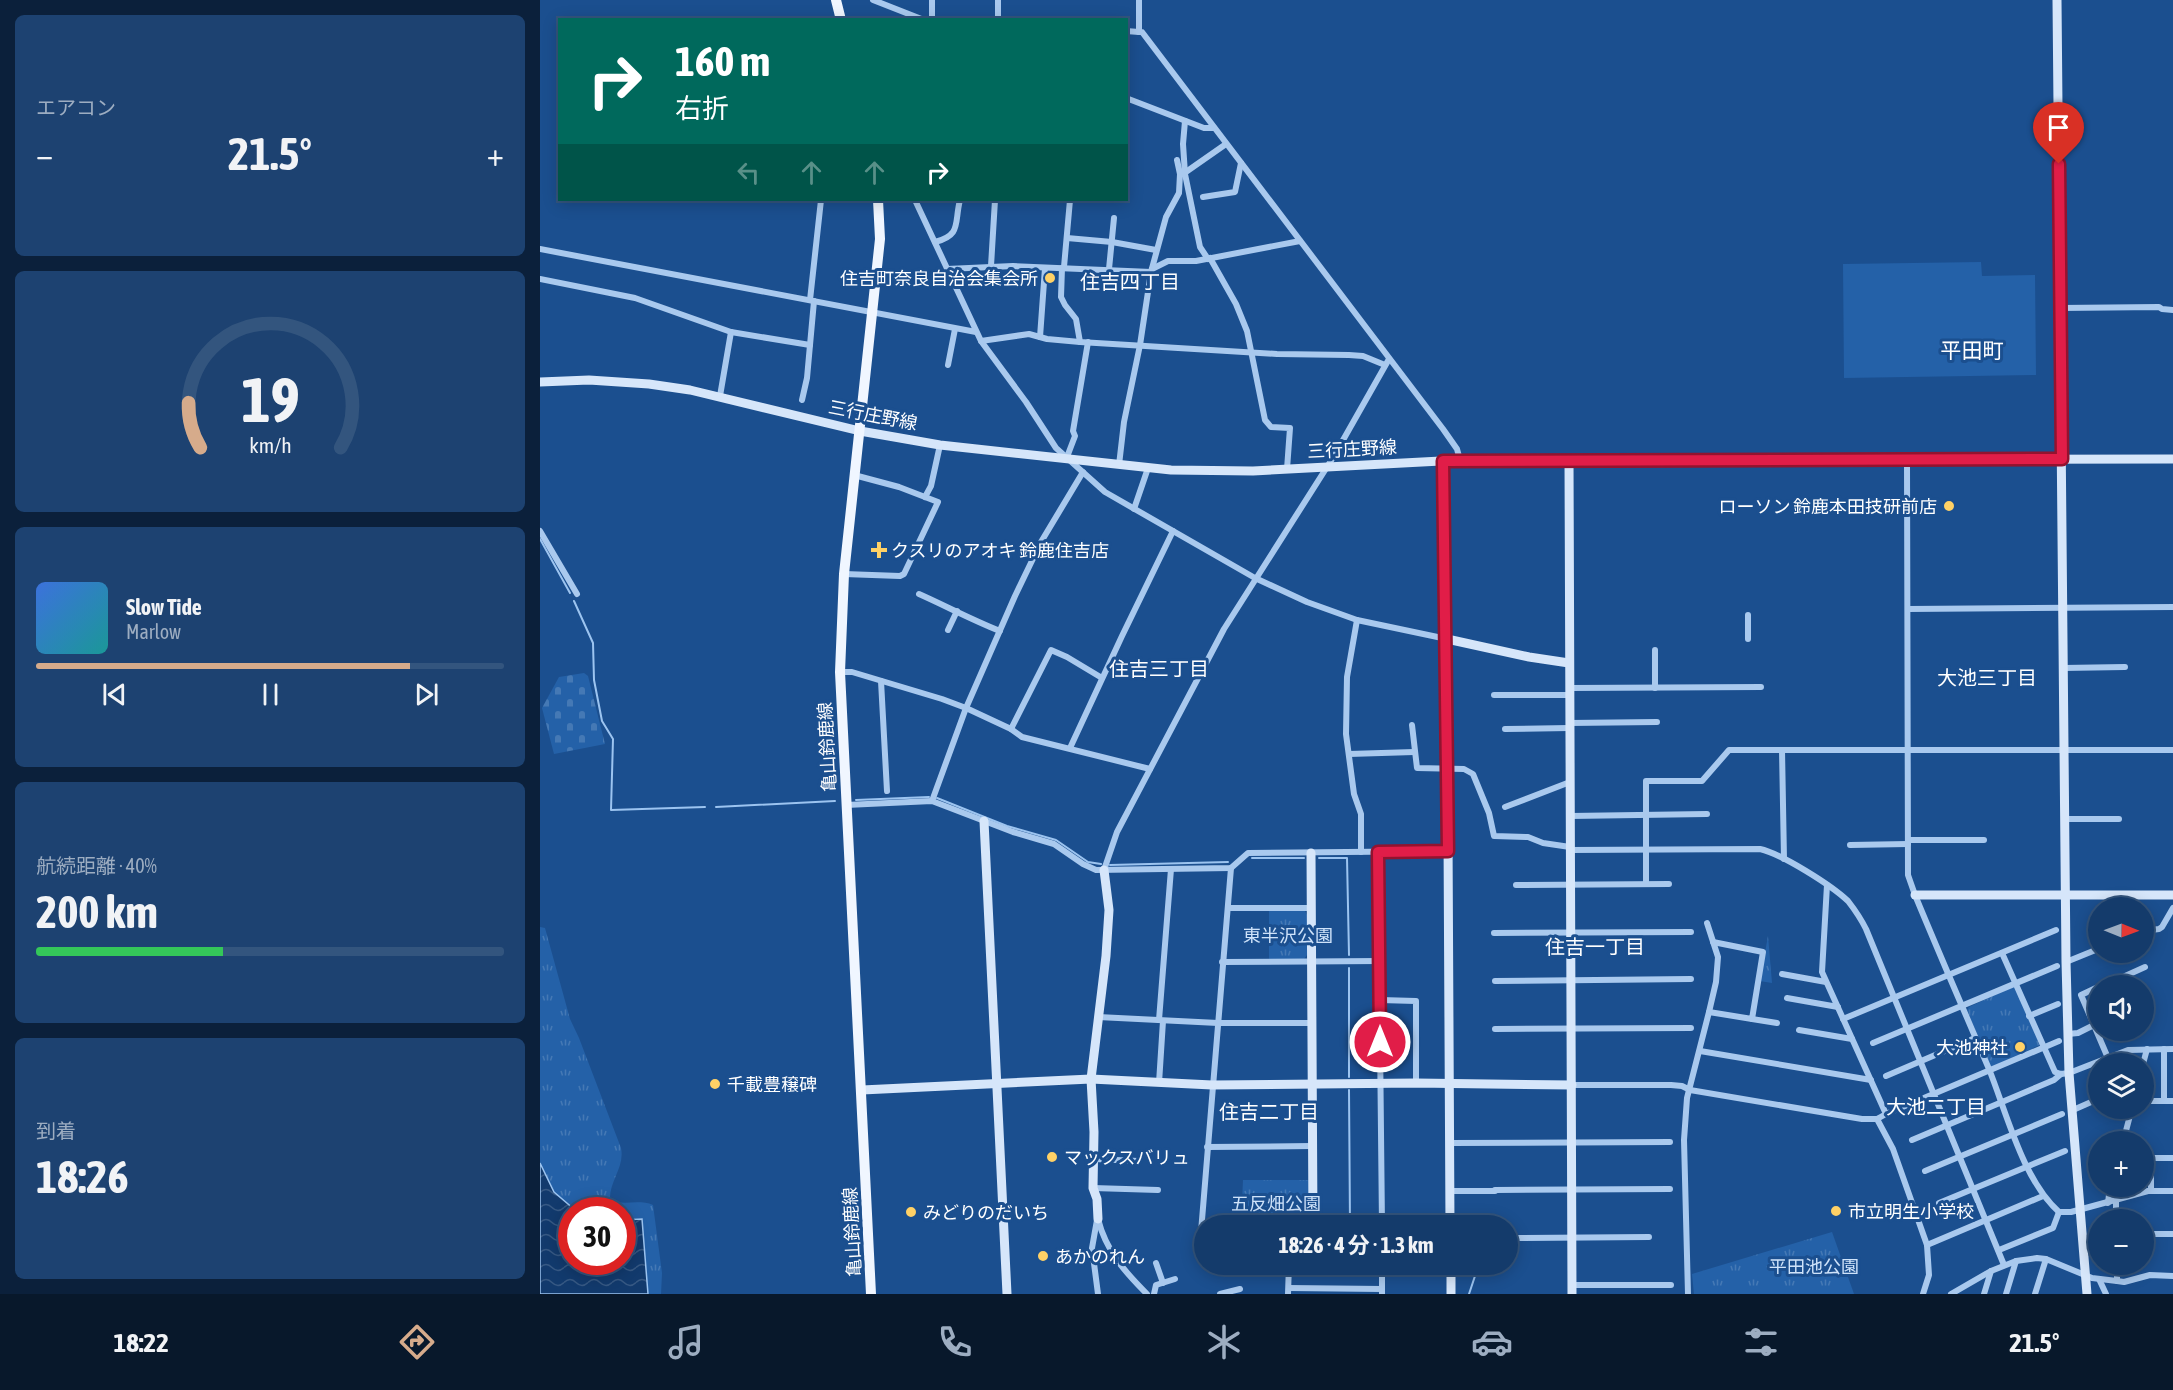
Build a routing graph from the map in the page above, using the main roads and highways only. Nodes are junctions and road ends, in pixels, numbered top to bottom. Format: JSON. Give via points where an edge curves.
{"nodes":[{"id":1,"x":836,"y":0,"type":"edge"},
{"id":2,"x":840,"y":18,"type":"edge"},
{"id":3,"x":878,"y":201,"type":"edge"},
{"id":4,"x":872,"y":1294,"type":"edge"}],
"edges":[{"from":1,"to":2,"type":"main road"},
{"from":3,"to":4,"type":"main road","name":"亀山鈴鹿線","via":[[880,239],[844,574],[840,672]]}]}
